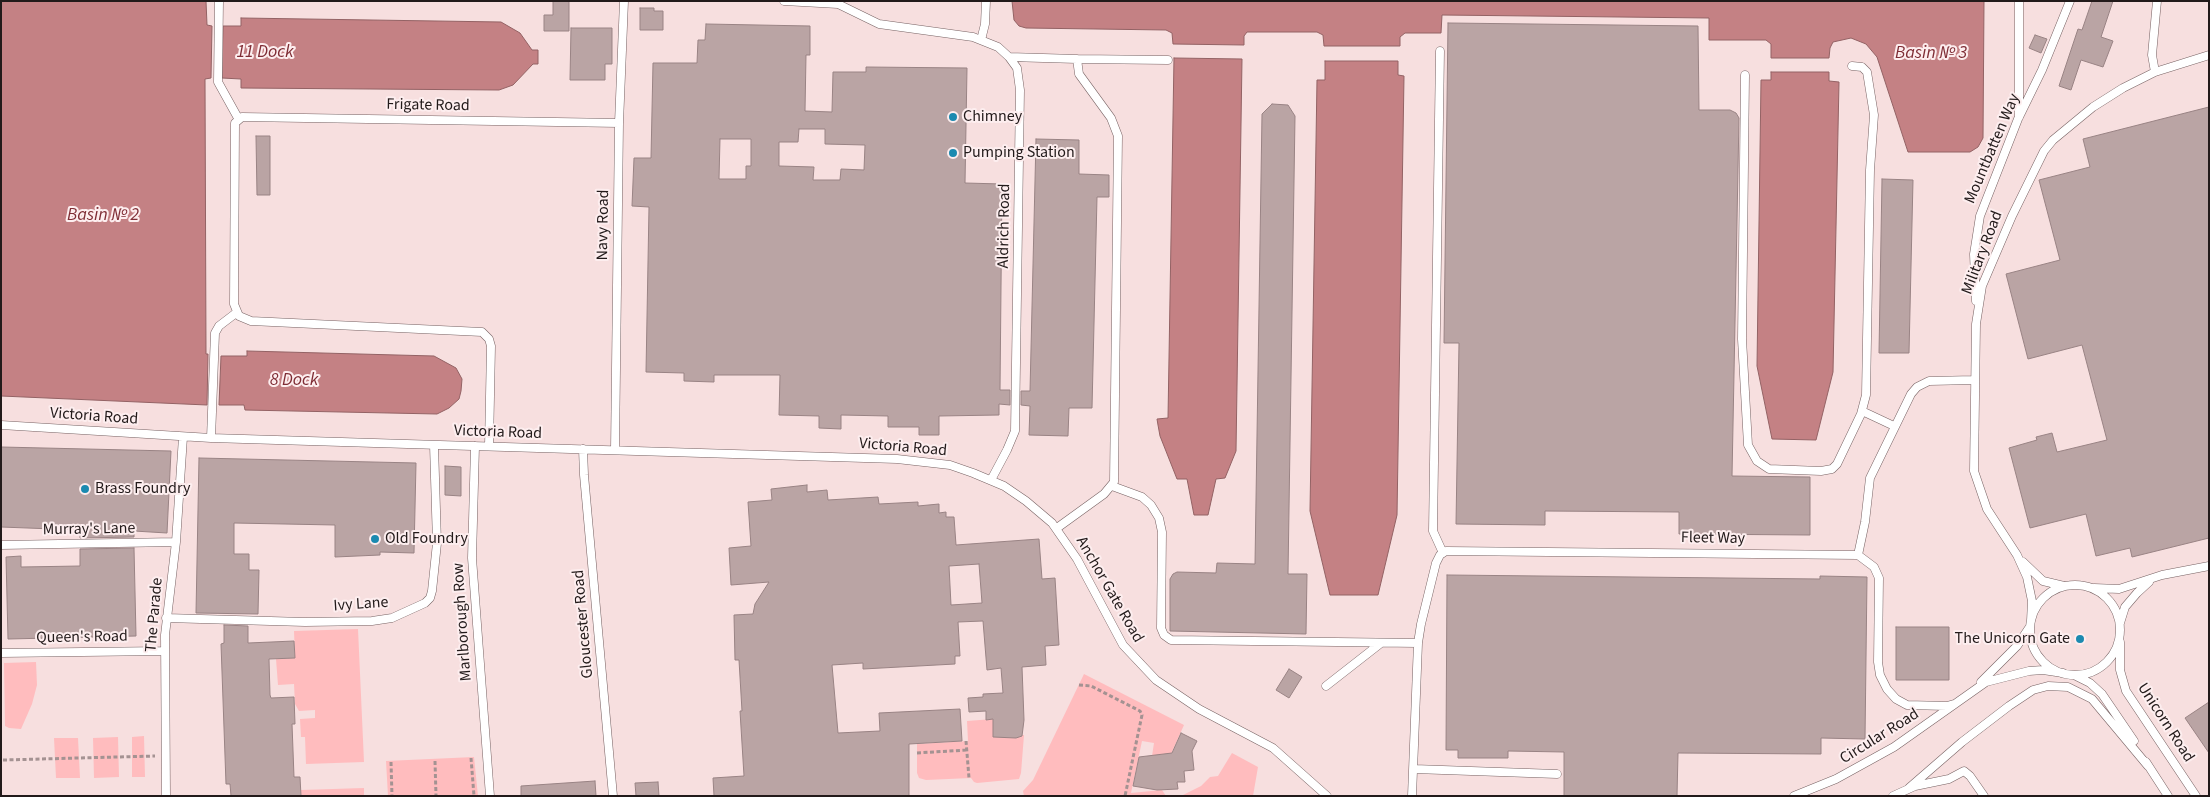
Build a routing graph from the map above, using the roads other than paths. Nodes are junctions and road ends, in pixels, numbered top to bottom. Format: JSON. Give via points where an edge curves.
{"nodes":[{"id":1,"x":219,"y":1,"type":"edge"},
{"id":2,"x":624,"y":1,"type":"edge"},
{"id":3,"x":784,"y":1,"type":"edge"},
{"id":4,"x":986,"y":1,"type":"edge"},
{"id":5,"x":2020,"y":1,"type":"edge"},
{"id":6,"x":2070,"y":1,"type":"edge"},
{"id":7,"x":2157,"y":1,"type":"edge"},
{"id":8,"x":981,"y":40,"type":"junction"},
{"id":9,"x":1440,"y":51,"type":"dead end"},
{"id":10,"x":2209,"y":55,"type":"edge"},
{"id":11,"x":1010,"y":57,"type":"junction"},
{"id":12,"x":1077,"y":59,"type":"junction"},
{"id":13,"x":1168,"y":60,"type":"dead end"},
{"id":14,"x":1852,"y":66,"type":"dead end"},
{"id":15,"x":2155,"y":72,"type":"junction"},
{"id":16,"x":1745,"y":75,"type":"dead end"},
{"id":17,"x":238,"y":119,"type":"junction"},
{"id":18,"x":2018,"y":119,"type":"junction"},
{"id":19,"x":619,"y":123,"type":"junction"},
{"id":20,"x":236,"y":313,"type":"junction"},
{"id":21,"x":1977,"y":313,"type":"junction"},
{"id":22,"x":1974,"y":380,"type":"junction"},
{"id":23,"x":1862,"y":411,"type":"junction"},
{"id":24,"x":1,"y":425,"type":"edge"},
{"id":25,"x":1894,"y":426,"type":"junction"},
{"id":26,"x":183,"y":437,"type":"junction"},
{"id":27,"x":212,"y":438,"type":"junction"},
{"id":28,"x":434,"y":445,"type":"junction"},
{"id":29,"x":475,"y":446,"type":"junction"},
{"id":30,"x":489,"y":446,"type":"junction"},
{"id":31,"x":583,"y":449,"type":"junction"},
{"id":32,"x":615,"y":450,"type":"junction"},
{"id":33,"x":991,"y":480,"type":"junction"},
{"id":34,"x":1112,"y":486,"type":"junction"},
{"id":35,"x":1057,"y":528,"type":"junction"},
{"id":36,"x":176,"y":542,"type":"junction"},
{"id":37,"x":1,"y":545,"type":"edge"},
{"id":38,"x":1443,"y":553,"type":"junction"},
{"id":39,"x":1858,"y":555,"type":"junction"},
{"id":40,"x":2017,"y":556,"type":"junction"},
{"id":41,"x":2209,"y":566,"type":"edge"},
{"id":42,"x":2166,"y":574,"type":"junction"},
{"id":43,"x":2069,"y":586,"type":"junction"},
{"id":44,"x":2088,"y":587,"type":"junction"},
{"id":45,"x":166,"y":618,"type":"junction"},
{"id":46,"x":2031,"y":623,"type":"junction"},
{"id":47,"x":2120,"y":630,"type":"junction"},
{"id":48,"x":1382,"y":642,"type":"junction"},
{"id":49,"x":1418,"y":643,"type":"junction"},
{"id":50,"x":164,"y":651,"type":"junction"},
{"id":51,"x":1,"y":653,"type":"edge"},
{"id":52,"x":2065,"y":673,"type":"junction"},
{"id":53,"x":1326,"y":686,"type":"dead end"},
{"id":54,"x":1974,"y":688,"type":"junction"},
{"id":55,"x":1954,"y":704,"type":"junction"},
{"id":56,"x":2148,"y":766,"type":"junction"},
{"id":57,"x":1414,"y":769,"type":"junction"},
{"id":58,"x":1557,"y":774,"type":"dead end"},
{"id":59,"x":1909,"y":788,"type":"junction"},
{"id":60,"x":166,"y":796,"type":"edge"},
{"id":61,"x":490,"y":796,"type":"edge"},
{"id":62,"x":613,"y":796,"type":"edge"},
{"id":63,"x":1327,"y":796,"type":"edge"},
{"id":64,"x":1412,"y":796,"type":"edge"},
{"id":65,"x":1794,"y":796,"type":"edge"},
{"id":66,"x":1893,"y":796,"type":"edge"},
{"id":67,"x":1984,"y":796,"type":"edge"},
{"id":68,"x":2168,"y":796,"type":"edge"},
{"id":69,"x":2196,"y":796,"type":"edge"}],
"edges":[{"from":1,"to":17,"type":"lane","via":[[218,78],[222,92]]},
{"from":2,"to":19,"type":"lane","name":"Navy Road"},
{"from":3,"to":8,"type":"lane","via":[[838,4],[874,22]]},
{"from":4,"to":8,"type":"lane"},
{"from":5,"to":18,"type":"lane"},
{"from":6,"to":18,"type":"lane","name":"Mountbatten Way"},
{"from":7,"to":15,"type":"lane","via":[[2152,55]]},
{"from":8,"to":11,"type":"lane","via":[[998,47]]},
{"from":9,"to":38,"type":"lane","via":[[1433,531]]},
{"from":10,"to":15,"type":"lane","name":"Military Road"},
{"from":11,"to":12,"type":"lane"},
{"from":11,"to":33,"type":"lane","name":"Aldrich Road","via":[[1017,68],[1020,90],[1015,425],[1011,442]]},
{"from":12,"to":13,"type":"lane"},
{"from":12,"to":34,"type":"lane","via":[[1079,74],[1111,118],[1118,136]]},
{"from":14,"to":23,"type":"lane","via":[[1862,67],[1867,72],[1874,115],[1866,395]]},
{"from":15,"to":21,"type":"lane","name":"Military Road","via":[[2103,100],[2048,145],[1994,255],[1982,286]]},
{"from":16,"to":23,"type":"lane","via":[[1742,339],[1749,449],[1769,468],[1832,469]]},
{"from":17,"to":19,"type":"lane","name":"Frigate Road"},
{"from":17,"to":20,"type":"lane","via":[[235,124]]},
{"from":18,"to":21,"type":"lane","name":"Mountbatten Way","via":[[1977,227],[1973,271]]},
{"from":19,"to":32,"type":"lane","name":"Navy Road"},
{"from":20,"to":27,"type":"lane","via":[[216,331]]},
{"from":20,"to":30,"type":"lane","via":[[251,321],[482,332],[488,336],[491,346]]},
{"from":21,"to":22,"type":"lane","name":"Military Road"},
{"from":22,"to":25,"type":"lane","via":[[1938,379],[1921,384],[1910,394]]},
{"from":22,"to":40,"type":"lane","name":"Military Road","via":[[1974,471],[1987,509]]},
{"from":23,"to":25,"type":"lane"},
{"from":24,"to":26,"type":"lane","name":"Victoria Road"},
{"from":25,"to":39,"type":"lane","via":[[1869,483]]},
{"from":26,"to":27,"type":"lane","name":"Victoria Road"},
{"from":26,"to":36,"type":"lane","name":"The Parade"},
{"from":27,"to":28,"type":"lane","name":"Victoria Road"},
{"from":28,"to":29,"type":"lane","name":"Victoria Road"},
{"from":28,"to":45,"type":"lane","name":"Ivy Lane","via":[[437,543],[432,591],[425,604],[392,618],[358,621]]},
{"from":29,"to":30,"type":"lane","name":"Victoria Road"},
{"from":29,"to":61,"type":"lane","name":"Marlborough Row","via":[[472,552]]},
{"from":30,"to":31,"type":"lane","name":"Victoria Road"},
{"from":31,"to":32,"type":"lane","name":"Victoria Road"},
{"from":31,"to":62,"type":"lane","name":"Gloucester Road"},
{"from":32,"to":33,"type":"lane","name":"Victoria Road","via":[[925,461],[950,465]]},
{"from":33,"to":35,"type":"lane","name":"Anchor Gate Road","via":[[1026,501]]},
{"from":34,"to":35,"type":"lane"},
{"from":34,"to":48,"type":"lane","via":[[1142,496],[1159,518],[1162,532],[1161,628],[1170,640]]},
{"from":35,"to":63,"type":"lane","name":"Anchor Gate Road","via":[[1123,645],[1144,669],[1191,705],[1273,748]]},
{"from":36,"to":37,"type":"lane","name":"Murray's Lane"},
{"from":36,"to":45,"type":"lane","name":"The Parade"},
{"from":38,"to":39,"type":"lane","name":"Fleet Way","via":[[1453,550]]},
{"from":38,"to":49,"type":"lane","via":[[1436,563]]},
{"from":39,"to":55,"type":"lane","via":[[1874,567],[1879,578],[1878,662],[1880,676],[1887,689],[1900,702],[1911,706]]},
{"from":40,"to":43,"type":"lane","via":[[2043,581]]},
{"from":40,"to":46,"type":"lane","via":[[2030,589]]},
{"from":41,"to":42,"type":"lane"},
{"from":42,"to":44,"type":"lane","via":[[2118,589]]},
{"from":42,"to":47,"type":"lane","via":[[2146,584],[2133,597],[2123,612]]},
{"from":43,"to":44,"type":"lane"},
{"from":43,"to":46,"type":"lane","via":[[2058,588],[2046,596],[2036,608]]},
{"from":44,"to":47,"type":"lane","via":[[2111,604]]},
{"from":45,"to":50,"type":"lane","name":"The Parade"},
{"from":46,"to":52,"type":"lane","via":[[2032,643],[2037,653],[2050,667]]},
{"from":46,"to":54,"type":"lane","via":[[2018,646]]},
{"from":47,"to":52,"type":"lane","via":[[2115,650],[2103,665],[2086,673]]},
{"from":47,"to":69,"type":"lane","name":"Unicorn Road","via":[[2120,670],[2124,686]]},
{"from":48,"to":49,"type":"lane"},
{"from":48,"to":53,"type":"lane"},
{"from":49,"to":57,"type":"lane"},
{"from":50,"to":51,"type":"lane","name":"Queen's Road"},
{"from":50,"to":60,"type":"lane","name":"The Parade"},
{"from":52,"to":54,"type":"lane","via":[[2021,672],[1989,680]]},
{"from":52,"to":56,"type":"lane","via":[[2084,679],[2102,694]]},
{"from":54,"to":55,"type":"lane","name":"Circular Road"},
{"from":55,"to":65,"type":"lane","name":"Circular Road","via":[[1856,770]]},
{"from":56,"to":59,"type":"lane","via":[[2092,699],[2068,688],[2048,686],[2033,690],[2016,701]]},
{"from":56,"to":68,"type":"lane"},
{"from":57,"to":58,"type":"lane"},
{"from":57,"to":64,"type":"lane"},
{"from":59,"to":66,"type":"lane"},
{"from":59,"to":67,"type":"lane","via":[[1942,782],[1964,772]]}]}
